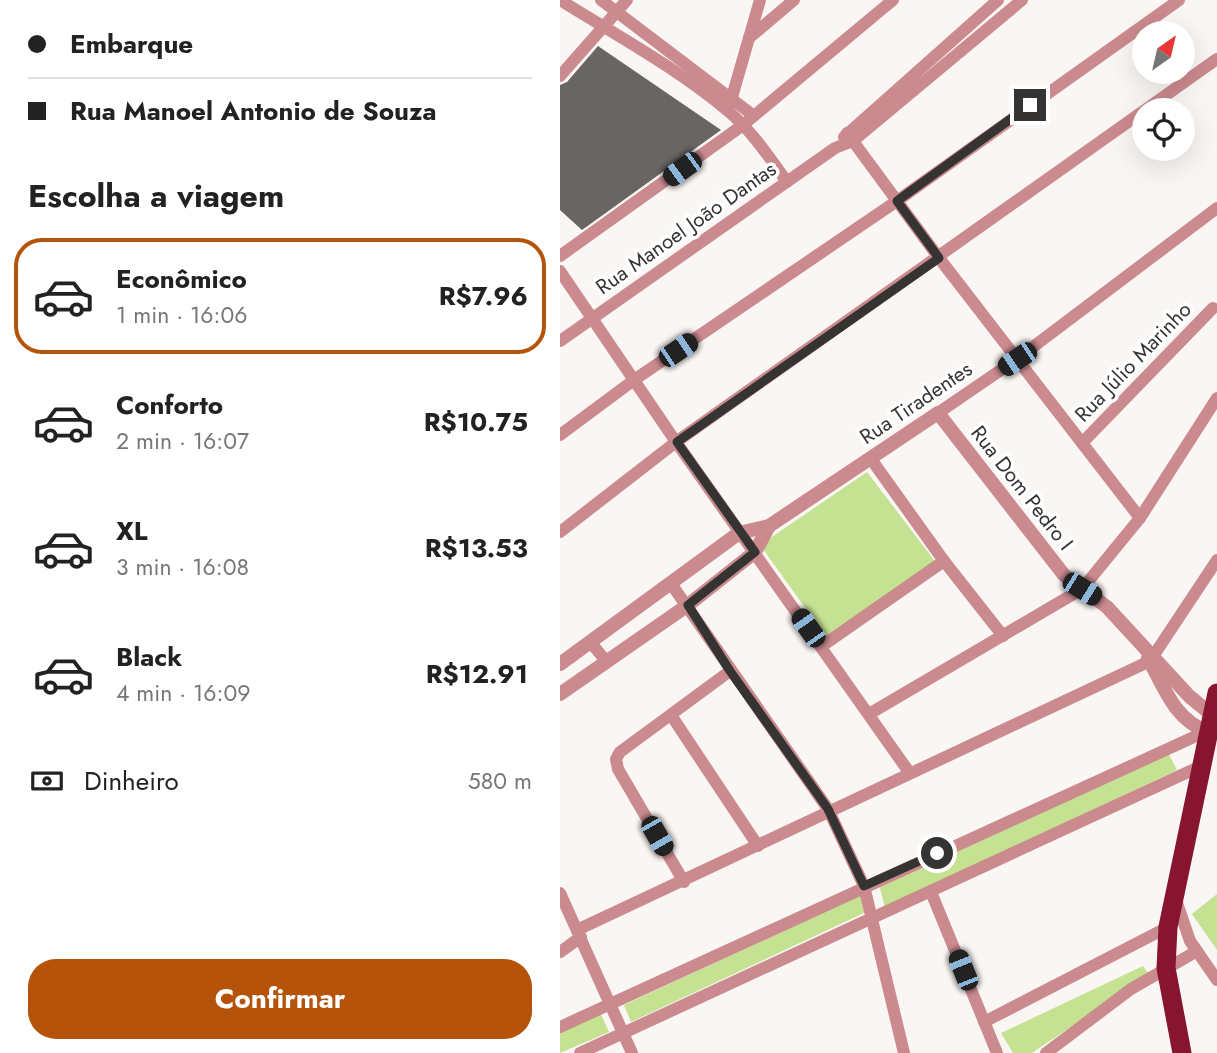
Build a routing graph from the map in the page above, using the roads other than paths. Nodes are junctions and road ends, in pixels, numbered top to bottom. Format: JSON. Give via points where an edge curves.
{"nodes":[{"id":1,"x":601,"y":0,"type":"edge"},
{"id":2,"x":627,"y":0,"type":"edge"},
{"id":3,"x":760,"y":0,"type":"edge"},
{"id":4,"x":794,"y":0,"type":"edge"},
{"id":5,"x":893,"y":0,"type":"edge"},
{"id":6,"x":998,"y":0,"type":"edge"},
{"id":7,"x":1023,"y":0,"type":"edge"},
{"id":8,"x":1179,"y":0,"type":"edge"},
{"id":9,"x":560,"y":1,"type":"edge"},
{"id":10,"x":614,"y":13,"type":"junction"},
{"id":11,"x":602,"y":26,"type":"junction"},
{"id":12,"x":749,"y":38,"type":"junction"},
{"id":13,"x":1217,"y":59,"type":"edge"},
{"id":14,"x":560,"y":76,"type":"edge"},
{"id":15,"x":730,"y":105,"type":"junction"},
{"id":16,"x":754,"y":116,"type":"junction"},
{"id":17,"x":743,"y":125,"type":"junction"},
{"id":18,"x":850,"y":137,"type":"junction"},
{"id":19,"x":788,"y":181,"type":"junction"},
{"id":20,"x":897,"y":201,"type":"junction"},
{"id":21,"x":1217,"y":208,"type":"edge"},
{"id":22,"x":560,"y":256,"type":"edge"},
{"id":23,"x":939,"y":258,"type":"junction"},
{"id":24,"x":560,"y":271,"type":"edge"},
{"id":25,"x":1213,"y":307,"type":"dead end"},
{"id":26,"x":591,"y":317,"type":"junction"},
{"id":27,"x":560,"y":341,"type":"edge"},
{"id":28,"x":1017,"y":359,"type":"junction"},
{"id":29,"x":634,"y":380,"type":"junction"},
{"id":30,"x":1217,"y":398,"type":"edge"},
{"id":31,"x":938,"y":413,"type":"junction"},
{"id":32,"x":560,"y":435,"type":"edge"},
{"id":33,"x":677,"y":442,"type":"junction"},
{"id":34,"x":1082,"y":443,"type":"junction"},
{"id":35,"x":871,"y":459,"type":"junction"},
{"id":36,"x":1140,"y":518,"type":"junction"},
{"id":37,"x":769,"y":526,"type":"junction"},
{"id":38,"x":560,"y":532,"type":"edge"},
{"id":39,"x":739,"y":533,"type":"junction"},
{"id":40,"x":755,"y":552,"type":"junction"},
{"id":41,"x":1217,"y":560,"type":"edge"},
{"id":42,"x":944,"y":561,"type":"junction"},
{"id":43,"x":672,"y":584,"type":"junction"},
{"id":44,"x":1082,"y":589,"type":"junction"},
{"id":45,"x":688,"y":605,"type":"junction"},
{"id":46,"x":1003,"y":636,"type":"junction"},
{"id":47,"x":591,"y":643,"type":"junction"},
{"id":48,"x":822,"y":646,"type":"junction"},
{"id":49,"x":1152,"y":659,"type":"junction"},
{"id":50,"x":607,"y":662,"type":"junction"},
{"id":51,"x":560,"y":664,"type":"edge"},
{"id":52,"x":730,"y":671,"type":"junction"},
{"id":53,"x":1217,"y":693,"type":"edge"},
{"id":54,"x":560,"y":694,"type":"edge"},
{"id":55,"x":869,"y":714,"type":"junction"},
{"id":56,"x":671,"y":715,"type":"junction"},
{"id":57,"x":1213,"y":723,"type":"edge"},
{"id":58,"x":1201,"y":766,"type":"junction"},
{"id":59,"x":909,"y":772,"type":"junction"},
{"id":60,"x":828,"y":809,"type":"junction"},
{"id":61,"x":758,"y":846,"type":"junction"},
{"id":62,"x":684,"y":882,"type":"junction"},
{"id":63,"x":864,"y":886,"type":"junction"},
{"id":64,"x":931,"y":892,"type":"junction"},
{"id":65,"x":560,"y":893,"type":"edge"},
{"id":66,"x":1175,"y":896,"type":"junction"},
{"id":67,"x":871,"y":921,"type":"junction"},
{"id":68,"x":1168,"y":927,"type":"junction"},
{"id":69,"x":579,"y":934,"type":"junction"},
{"id":70,"x":1197,"y":951,"type":"junction"},
{"id":71,"x":560,"y":952,"type":"edge"},
{"id":72,"x":1166,"y":968,"type":"junction"},
{"id":73,"x":1217,"y":980,"type":"edge"},
{"id":74,"x":609,"y":1004,"type":"junction"},
{"id":75,"x":984,"y":1022,"type":"junction"},
{"id":76,"x":560,"y":1027,"type":"edge"},
{"id":77,"x":623,"y":1033,"type":"junction"},
{"id":78,"x":580,"y":1053,"type":"edge"},
{"id":79,"x":632,"y":1053,"type":"edge"},
{"id":80,"x":904,"y":1053,"type":"edge"},
{"id":81,"x":997,"y":1053,"type":"edge"},
{"id":82,"x":1046,"y":1053,"type":"edge"},
{"id":83,"x":1182,"y":1053,"type":"edge"}],
"edges":[{"from":1,"to":10,"type":"street"},
{"from":2,"to":10,"type":"street"},
{"from":3,"to":12,"type":"street"},
{"from":4,"to":12,"type":"street"},
{"from":5,"to":16,"type":"street"},
{"from":6,"to":18,"type":"street","name":"Rua Manoel João Dantas"},
{"from":7,"to":18,"type":"street","name":"Rua Manoel João Dantas"},
{"from":8,"to":20,"type":"street"},
{"from":9,"to":11,"type":"street"},
{"from":10,"to":11,"type":"street"},
{"from":10,"to":15,"type":"street"},
{"from":11,"to":14,"type":"street"},
{"from":11,"to":15,"type":"street"},
{"from":12,"to":15,"type":"street"},
{"from":13,"to":23,"type":"street"},
{"from":15,"to":16,"type":"street"},
{"from":15,"to":17,"type":"street"},
{"from":16,"to":17,"type":"street"},
{"from":17,"to":19,"type":"street"},
{"from":17,"to":22,"type":"street"},
{"from":18,"to":19,"type":"street","name":"Rua Manoel João Dantas"},
{"from":18,"to":20,"type":"street"},
{"from":19,"to":26,"type":"street","name":"Rua Manoel João Dantas"},
{"from":20,"to":23,"type":"street"},
{"from":20,"to":29,"type":"street"},
{"from":21,"to":28,"type":"street","name":"Rua Tiradentes"},
{"from":23,"to":28,"type":"street"},
{"from":23,"to":33,"type":"street"},
{"from":24,"to":26,"type":"street"},
{"from":25,"to":34,"type":"street","name":"Rua Júlio Marinho"},
{"from":26,"to":27,"type":"street","name":"Rua Manoel João Dantas"},
{"from":26,"to":29,"type":"street"},
{"from":28,"to":31,"type":"street","name":"Rua Tiradentes"},
{"from":28,"to":34,"type":"street"},
{"from":29,"to":32,"type":"street"},
{"from":29,"to":33,"type":"street"},
{"from":30,"to":36,"type":"street"},
{"from":31,"to":35,"type":"street","name":"Rua Tiradentes"},
{"from":31,"to":44,"type":"street","name":"Rua Dom Pedro I","via":[[1047,556]]},
{"from":33,"to":38,"type":"street"},
{"from":33,"to":39,"type":"street"},
{"from":34,"to":36,"type":"street"},
{"from":35,"to":37,"type":"street","name":"Rua Tiradentes"},
{"from":35,"to":42,"type":"street"},
{"from":36,"to":44,"type":"street"},
{"from":37,"to":39,"type":"street","name":"Rua Tiradentes"},
{"from":37,"to":40,"type":"street","name":"Rua Tiradentes"},
{"from":39,"to":40,"type":"street"},
{"from":39,"to":43,"type":"street","name":"Rua Tiradentes"},
{"from":40,"to":45,"type":"street","name":"Rua Tiradentes"},
{"from":40,"to":48,"type":"street"},
{"from":41,"to":49,"type":"street"},
{"from":42,"to":46,"type":"street"},
{"from":42,"to":48,"type":"street"},
{"from":43,"to":45,"type":"street"},
{"from":43,"to":47,"type":"street","name":"Rua Tiradentes"},
{"from":44,"to":46,"type":"street"},
{"from":44,"to":49,"type":"street","name":"Rua Dom Pedro I","via":[[1107,607]]},
{"from":45,"to":50,"type":"street","name":"Rua Tiradentes"},
{"from":45,"to":52,"type":"street"},
{"from":46,"to":55,"type":"street"},
{"from":47,"to":50,"type":"street"},
{"from":47,"to":51,"type":"street","name":"Rua Tiradentes"},
{"from":48,"to":55,"type":"street"},
{"from":49,"to":57,"type":"street","name":"Rua Dom Pedro I","via":[[1177,710],[1193,725]]},
{"from":49,"to":59,"type":"street"},
{"from":50,"to":54,"type":"street","name":"Rua Tiradentes"},
{"from":52,"to":56,"type":"street"},
{"from":52,"to":60,"type":"street"},
{"from":53,"to":57,"type":"highway"},
{"from":55,"to":59,"type":"street"},
{"from":56,"to":61,"type":"street"},
{"from":56,"to":62,"type":"street","via":[[616,756],[618,769]]},
{"from":57,"to":58,"type":"highway"},
{"from":57,"to":63,"type":"street"},
{"from":58,"to":64,"type":"street"},
{"from":58,"to":66,"type":"highway"},
{"from":59,"to":60,"type":"street"},
{"from":60,"to":61,"type":"street"},
{"from":60,"to":63,"type":"street"},
{"from":61,"to":62,"type":"street"},
{"from":62,"to":69,"type":"street"},
{"from":63,"to":67,"type":"street"},
{"from":63,"to":74,"type":"street"},
{"from":64,"to":67,"type":"street"},
{"from":64,"to":75,"type":"street"},
{"from":65,"to":69,"type":"street"},
{"from":66,"to":68,"type":"highway"},
{"from":66,"to":70,"type":"street"},
{"from":67,"to":77,"type":"street"},
{"from":67,"to":80,"type":"street"},
{"from":68,"to":72,"type":"highway"},
{"from":68,"to":75,"type":"street"},
{"from":69,"to":71,"type":"street"},
{"from":69,"to":74,"type":"street"},
{"from":70,"to":72,"type":"street"},
{"from":70,"to":73,"type":"street"},
{"from":72,"to":82,"type":"street"},
{"from":72,"to":83,"type":"highway"},
{"from":74,"to":76,"type":"street"},
{"from":74,"to":77,"type":"street"},
{"from":75,"to":81,"type":"street"},
{"from":77,"to":78,"type":"street"},
{"from":77,"to":79,"type":"street"}]}
